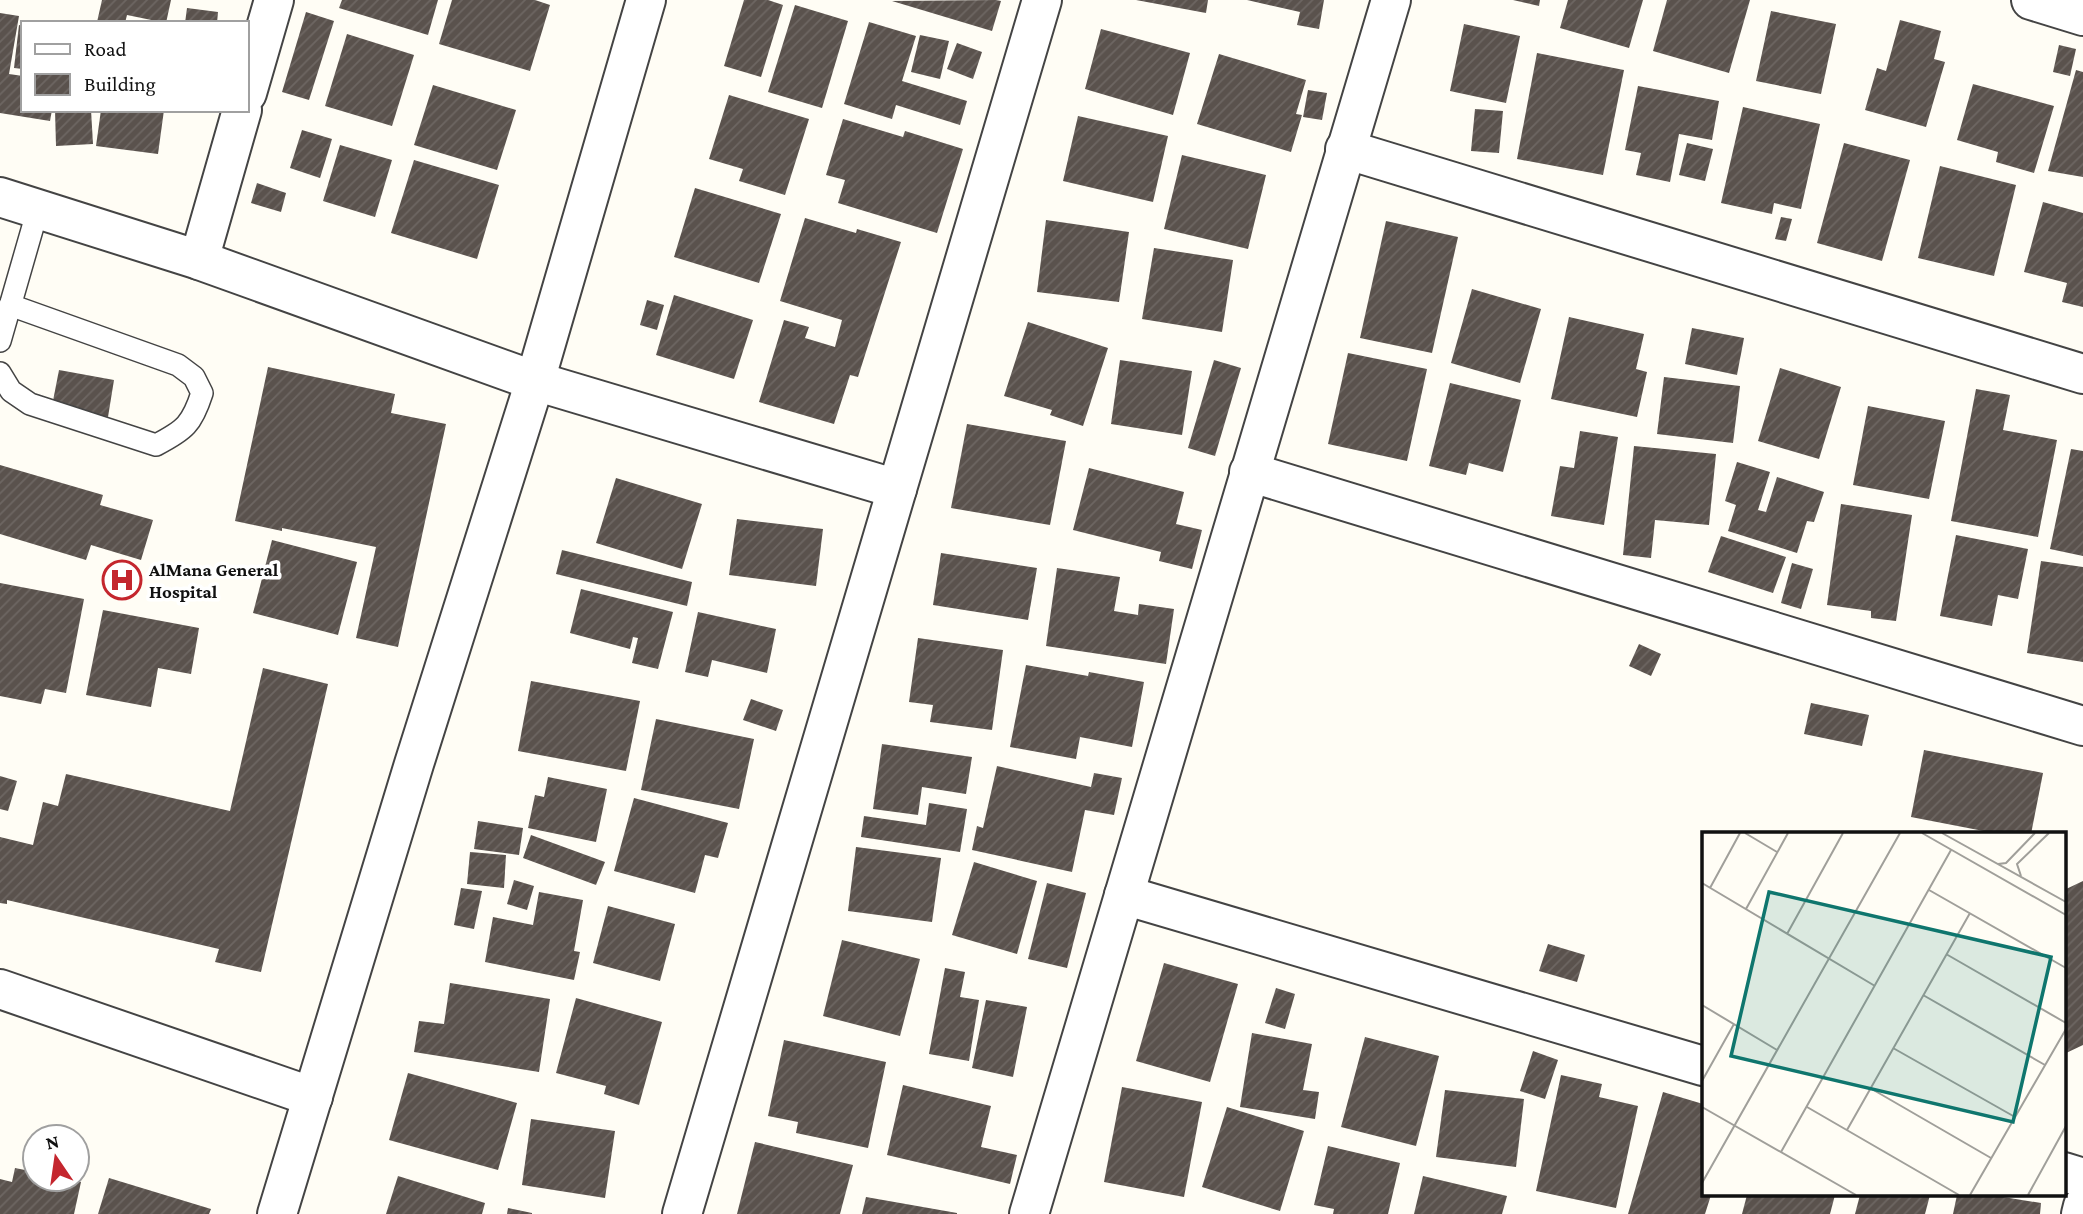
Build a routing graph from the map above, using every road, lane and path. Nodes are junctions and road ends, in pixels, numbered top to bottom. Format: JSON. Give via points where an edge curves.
{"nodes":[{"id":1,"x":274,"y":0,"type":"edge"},
{"id":2,"x":646,"y":0,"type":"edge"},
{"id":3,"x":1042,"y":0,"type":"edge"},
{"id":4,"x":1391,"y":0,"type":"edge"},
{"id":5,"x":2031,"y":0,"type":"edge"},
{"id":6,"x":2083,"y":16,"type":"edge"},
{"id":7,"x":248,"y":90,"type":"edge"},
{"id":8,"x":241,"y":112,"type":"edge"},
{"id":9,"x":1345,"y":149,"type":"junction"},
{"id":10,"x":0,"y":197,"type":"edge"},
{"id":11,"x":38,"y":209,"type":"junction"},
{"id":12,"x":199,"y":260,"type":"junction"},
{"id":13,"x":10,"y":304,"type":"junction"},
{"id":14,"x":0,"y":341,"type":"edge"},
{"id":15,"x":0,"y":373,"type":"edge"},
{"id":16,"x":2083,"y":374,"type":"edge"},
{"id":17,"x":535,"y":380,"type":"junction"},
{"id":18,"x":1250,"y":472,"type":"junction"},
{"id":19,"x":897,"y":489,"type":"junction"},
{"id":20,"x":2083,"y":726,"type":"edge"},
{"id":21,"x":1124,"y":894,"type":"junction"},
{"id":22,"x":0,"y":989,"type":"edge"},
{"id":23,"x":1702,"y":1066,"type":"edge"},
{"id":24,"x":313,"y":1097,"type":"junction"},
{"id":25,"x":2066,"y":1173,"type":"edge"},
{"id":26,"x":2083,"y":1178,"type":"edge"},
{"id":27,"x":2083,"y":1206,"type":"edge"},
{"id":28,"x":1032,"y":1213,"type":"edge"},
{"id":29,"x":277,"y":1214,"type":"edge"},
{"id":30,"x":682,"y":1214,"type":"edge"},
{"id":31,"x":2081,"y":1214,"type":"edge"}],
"edges":[{"from":1,"to":7,"type":"street"},
{"from":2,"to":17,"type":"street"},
{"from":3,"to":19,"type":"street"},
{"from":4,"to":9,"type":"street"},
{"from":5,"to":6,"type":"street"},
{"from":8,"to":12,"type":"street"},
{"from":9,"to":16,"type":"street"},
{"from":9,"to":18,"type":"street"},
{"from":10,"to":11,"type":"street"},
{"from":11,"to":12,"type":"street"},
{"from":11,"to":13,"type":"lane"},
{"from":12,"to":17,"type":"street"},
{"from":13,"to":14,"type":"lane"},
{"from":13,"to":15,"type":"lane","via":[[178,365],[194,377],[202,393],[194,417],[156,445],[30,404],[11,391]]},
{"from":17,"to":19,"type":"street"},
{"from":17,"to":24,"type":"street"},
{"from":18,"to":20,"type":"street"},
{"from":18,"to":21,"type":"street"},
{"from":19,"to":30,"type":"street"},
{"from":21,"to":23,"type":"street"},
{"from":21,"to":28,"type":"street"},
{"from":22,"to":24,"type":"street"},
{"from":24,"to":29,"type":"street"},
{"from":25,"to":26,"type":"street"},
{"from":27,"to":31,"type":"street"}]}
